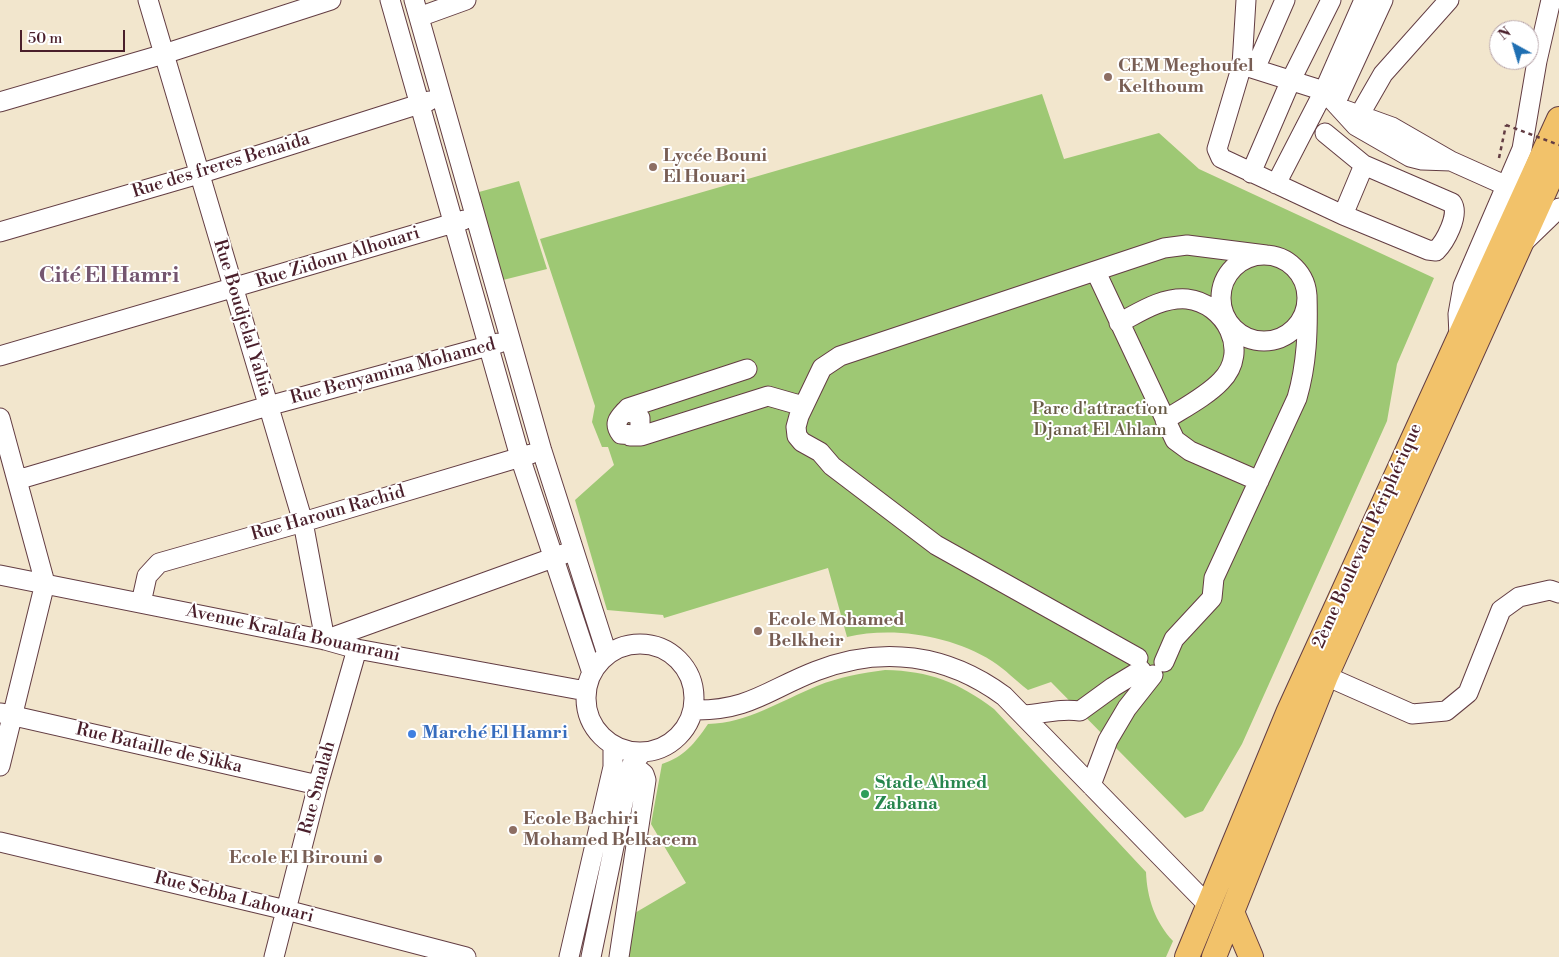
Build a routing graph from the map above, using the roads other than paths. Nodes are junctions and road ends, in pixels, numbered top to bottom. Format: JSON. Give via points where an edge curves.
{"nodes":[{"id":1,"x":148,"y":0,"type":"edge"},
{"id":2,"x":331,"y":0,"type":"edge"},
{"id":3,"x":390,"y":0,"type":"edge"},
{"id":4,"x":466,"y":0,"type":"edge"},
{"id":5,"x":1246,"y":0,"type":"edge"},
{"id":6,"x":1285,"y":0,"type":"edge"},
{"id":7,"x":1331,"y":0,"type":"edge"},
{"id":8,"x":1364,"y":0,"type":"edge"},
{"id":9,"x":1383,"y":0,"type":"edge"},
{"id":10,"x":1449,"y":0,"type":"edge"},
{"id":11,"x":1551,"y":0,"type":"edge"},
{"id":12,"x":417,"y":8,"type":"edge"},
{"id":13,"x":164,"y":54,"type":"junction"},
{"id":14,"x":1248,"y":67,"type":"junction"},
{"id":15,"x":1290,"y":80,"type":"junction"},
{"id":16,"x":441,"y":97,"type":"junction"},
{"id":17,"x":1334,"y":101,"type":"junction"},
{"id":18,"x":0,"y":102,"type":"edge"},
{"id":19,"x":418,"y":104,"type":"junction"},
{"id":20,"x":1360,"y":114,"type":"junction"},
{"id":21,"x":1559,"y":119,"type":"edge"},
{"id":22,"x":1325,"y":133,"type":"dead end"},
{"id":23,"x":1559,"y":159,"type":"edge"},
{"id":24,"x":1450,"y":161,"type":"junction"},
{"id":25,"x":1364,"y":165,"type":"junction"},
{"id":26,"x":1251,"y":173,"type":"junction"},
{"id":27,"x":199,"y":174,"type":"junction"},
{"id":28,"x":1276,"y":184,"type":"junction"},
{"id":29,"x":1516,"y":190,"type":"junction"},
{"id":30,"x":1559,"y":208,"type":"edge"},
{"id":31,"x":1343,"y":215,"type":"junction"},
{"id":32,"x":474,"y":217,"type":"junction"},
{"id":33,"x":452,"y":224,"type":"junction"},
{"id":34,"x":0,"y":232,"type":"edge"},
{"id":35,"x":1520,"y":246,"type":"junction"},
{"id":36,"x":1266,"y":255,"type":"junction"},
{"id":37,"x":1096,"y":272,"type":"junction"},
{"id":38,"x":234,"y":289,"type":"junction"},
{"id":39,"x":1307,"y":295,"type":"junction"},
{"id":40,"x":1119,"y":323,"type":"junction"},
{"id":41,"x":1229,"y":326,"type":"junction"},
{"id":42,"x":510,"y":340,"type":"junction"},
{"id":43,"x":489,"y":347,"type":"junction"},
{"id":44,"x":0,"y":356,"type":"edge"},
{"id":45,"x":747,"y":368,"type":"dead end"},
{"id":46,"x":268,"y":406,"type":"junction"},
{"id":47,"x":803,"y":406,"type":"junction"},
{"id":48,"x":0,"y":418,"type":"edge"},
{"id":49,"x":1165,"y":420,"type":"junction"},
{"id":50,"x":542,"y":451,"type":"junction"},
{"id":51,"x":520,"y":457,"type":"junction"},
{"id":52,"x":17,"y":480,"type":"junction"},
{"id":53,"x":1259,"y":481,"type":"junction"},
{"id":54,"x":303,"y":522,"type":"junction"},
{"id":55,"x":572,"y":551,"type":"junction"},
{"id":56,"x":552,"y":558,"type":"junction"},
{"id":57,"x":0,"y":575,"type":"edge"},
{"id":58,"x":45,"y":583,"type":"junction"},
{"id":59,"x":1559,"y":593,"type":"edge"},
{"id":60,"x":141,"y":603,"type":"junction"},
{"id":61,"x":325,"y":640,"type":"junction"},
{"id":62,"x":357,"y":649,"type":"junction"},
{"id":63,"x":607,"y":654,"type":"junction"},
{"id":64,"x":1149,"y":666,"type":"junction"},
{"id":65,"x":592,"y":672,"type":"junction"},
{"id":66,"x":1326,"y":676,"type":"junction"},
{"id":67,"x":586,"y":691,"type":"junction"},
{"id":68,"x":694,"y":710,"type":"junction"},
{"id":69,"x":6,"y":714,"type":"edge"},
{"id":70,"x":1022,"y":715,"type":"junction"},
{"id":71,"x":613,"y":746,"type":"junction"},
{"id":72,"x":637,"y":759,"type":"junction"},
{"id":73,"x":0,"y":766,"type":"edge"},
{"id":74,"x":318,"y":785,"type":"junction"},
{"id":75,"x":1091,"y":785,"type":"junction"},
{"id":76,"x":0,"y":842,"type":"edge"},
{"id":77,"x":1208,"y":905,"type":"junction"},
{"id":78,"x":286,"y":910,"type":"junction"},
{"id":79,"x":1232,"y":912,"type":"junction"},
{"id":80,"x":274,"y":957,"type":"edge"},
{"id":81,"x":466,"y":957,"type":"edge"},
{"id":82,"x":569,"y":957,"type":"edge"},
{"id":83,"x":591,"y":957,"type":"edge"},
{"id":84,"x":619,"y":957,"type":"edge"},
{"id":85,"x":1187,"y":957,"type":"edge"},
{"id":86,"x":1214,"y":957,"type":"edge"},
{"id":87,"x":1251,"y":957,"type":"edge"}],
"edges":[{"from":1,"to":13,"type":"street","name":"Rue Boudjelal Yahia"},
{"from":2,"to":13,"type":"street"},
{"from":3,"to":19,"type":"street"},
{"from":4,"to":12,"type":"street"},
{"from":5,"to":14,"type":"street"},
{"from":6,"to":14,"type":"street"},
{"from":7,"to":15,"type":"street"},
{"from":8,"to":17,"type":"street"},
{"from":9,"to":17,"type":"street"},
{"from":10,"to":20,"type":"street","via":[[1383,74]]},
{"from":11,"to":29,"type":"street","via":[[1537,61]]},
{"from":12,"to":16,"type":"street"},
{"from":13,"to":18,"type":"street"},
{"from":13,"to":27,"type":"street","name":"Rue Boudjelal Yahia"},
{"from":14,"to":15,"type":"street"},
{"from":14,"to":26,"type":"street","via":[[1217,149],[1226,161]]},
{"from":15,"to":17,"type":"street"},
{"from":15,"to":26,"type":"street"},
{"from":16,"to":19,"type":"street","name":"Rue des freres Benaida"},
{"from":16,"to":32,"type":"street"},
{"from":17,"to":20,"type":"street"},
{"from":17,"to":24,"type":"street","via":[[1356,126],[1410,157]]},
{"from":17,"to":28,"type":"street"},
{"from":19,"to":27,"type":"street","name":"Rue des freres Benaida"},
{"from":19,"to":33,"type":"street"},
{"from":20,"to":24,"type":"street","via":[[1412,138]]},
{"from":21,"to":29,"type":"main road","name":"2ème Boulevard Périphérique"},
{"from":22,"to":25,"type":"street"},
{"from":23,"to":35,"type":"main road","name":"2ème Boulevard Périphérique"},
{"from":24,"to":29,"type":"street"},
{"from":25,"to":31,"type":"street"},
{"from":25,"to":31,"type":"street","via":[[1447,200],[1454,207],[1454,216],[1439,248],[1433,252]]},
{"from":26,"to":28,"type":"street"},
{"from":27,"to":34,"type":"street","name":"Rue des freres Benaida"},
{"from":27,"to":38,"type":"street","name":"Rue Boudjelal Yahia"},
{"from":28,"to":31,"type":"street"},
{"from":29,"to":77,"type":"main road","name":"2ème Boulevard Périphérique","via":[[1459,336],[1288,713]]},
{"from":30,"to":35,"type":"street"},
{"from":32,"to":33,"type":"street","name":"Rue Zidoun Alhouari"},
{"from":32,"to":42,"type":"street"},
{"from":33,"to":38,"type":"street","name":"Rue Zidoun Alhouari"},
{"from":33,"to":43,"type":"street"},
{"from":35,"to":66,"type":"main road","name":"2ème Boulevard Périphérique"},
{"from":36,"to":37,"type":"street","via":[[1176,246]]},
{"from":36,"to":39,"type":"street","via":[[1282,259],[1295,268]]},
{"from":36,"to":41,"type":"street","via":[[1251,257],[1237,264],[1227,275],[1220,297],[1222,312]]},
{"from":37,"to":40,"type":"street"},
{"from":37,"to":47,"type":"street","via":[[840,356],[822,368]]},
{"from":38,"to":44,"type":"street","name":"Rue Zidoun Alhouari"},
{"from":38,"to":46,"type":"street","name":"Rue Boudjelal Yahia"},
{"from":39,"to":41,"type":"street","via":[[1306,310],[1299,324],[1275,341],[1259,342],[1240,336]]},
{"from":39,"to":53,"type":"street","via":[[1308,339],[1302,382]]},
{"from":40,"to":41,"type":"street","via":[[1158,303],[1186,299],[1200,302]]},
{"from":40,"to":49,"type":"street"},
{"from":41,"to":49,"type":"street","via":[[1234,342],[1233,356],[1222,381]]},
{"from":42,"to":43,"type":"street","name":"Rue Benyamina Mohamed"},
{"from":42,"to":50,"type":"street"},
{"from":43,"to":46,"type":"street","name":"Rue Benyamina Mohamed"},
{"from":43,"to":51,"type":"street"},
{"from":45,"to":47,"type":"street","via":[[634,406],[618,418],[617,426],[621,434],[641,436],[768,396]]},
{"from":46,"to":52,"type":"street","name":"Rue Benyamina Mohamed"},
{"from":46,"to":54,"type":"street","name":"Rue Boudjelal Yahia"},
{"from":47,"to":64,"type":"street","via":[[796,428],[802,442],[820,452],[832,466],[910,527]]},
{"from":48,"to":52,"type":"street"},
{"from":49,"to":53,"type":"street","via":[[1182,446]]},
{"from":50,"to":51,"type":"street","name":"Rue Haroun Rachid"},
{"from":50,"to":55,"type":"street"},
{"from":51,"to":54,"type":"street","name":"Rue Haroun Rachid"},
{"from":51,"to":56,"type":"street"},
{"from":52,"to":58,"type":"street"},
{"from":53,"to":64,"type":"street","via":[[1214,578],[1212,598]]},
{"from":54,"to":60,"type":"street","name":"Rue Haroun Rachid","via":[[159,562],[147,576]]},
{"from":54,"to":61,"type":"street","name":"Rue Boudjelal Yahia"},
{"from":55,"to":56,"type":"street"},
{"from":55,"to":63,"type":"street"},
{"from":56,"to":61,"type":"street"},
{"from":56,"to":65,"type":"street"},
{"from":57,"to":58,"type":"street","name":"Avenue Kralafa Bouamrani"},
{"from":58,"to":60,"type":"street","name":"Avenue Kralafa Bouamrani"},
{"from":58,"to":69,"type":"street"},
{"from":59,"to":66,"type":"street","via":[[1550,590],[1519,596],[1501,610],[1468,693],[1446,711],[1412,714]]},
{"from":60,"to":61,"type":"street","name":"Avenue Kralafa Bouamrani"},
{"from":61,"to":62,"type":"street","name":"Avenue Kralafa Bouamrani"},
{"from":62,"to":67,"type":"street","name":"Avenue Kralafa Bouamrani"},
{"from":62,"to":74,"type":"street","name":"Rue Smalah"},
{"from":63,"to":65,"type":"street"},
{"from":63,"to":68,"type":"street","via":[[630,644],[657,645],[673,653],[686,667],[695,687]]},
{"from":64,"to":70,"type":"street","via":[[1080,712],[1061,708]]},
{"from":64,"to":75,"type":"street","via":[[1108,740]]},
{"from":65,"to":67,"type":"street"},
{"from":66,"to":79,"type":"main road","name":"2ème Boulevard Périphérique"},
{"from":67,"to":71,"type":"street","via":[[588,714],[597,732]]},
{"from":68,"to":70,"type":"street","via":[[720,710],[759,699],[816,670],[855,660],[905,656],[936,661],[986,682]]},
{"from":68,"to":72,"type":"street","via":[[683,734],[660,750]]},
{"from":69,"to":73,"type":"street"},
{"from":69,"to":74,"type":"street","name":"Rue Bataille de Sikka"},
{"from":70,"to":75,"type":"street"},
{"from":71,"to":72,"type":"street","via":[[630,752]]},
{"from":71,"to":82,"type":"street","via":[[613,767]]},
{"from":72,"to":83,"type":"street","via":[[628,779]]},
{"from":72,"to":84,"type":"street","via":[[646,780]]},
{"from":74,"to":78,"type":"street","name":"Rue Smalah"},
{"from":75,"to":77,"type":"street"},
{"from":76,"to":78,"type":"street","name":"Rue Sebba Lahouari"},
{"from":77,"to":85,"type":"main road","name":"2ème Boulevard Périphérique"},
{"from":78,"to":80,"type":"street","name":"Rue Smalah"},
{"from":78,"to":81,"type":"street","name":"Rue Sebba Lahouari"},
{"from":79,"to":86,"type":"main road","name":"2ème Boulevard Périphérique"},
{"from":79,"to":87,"type":"main road"}]}
